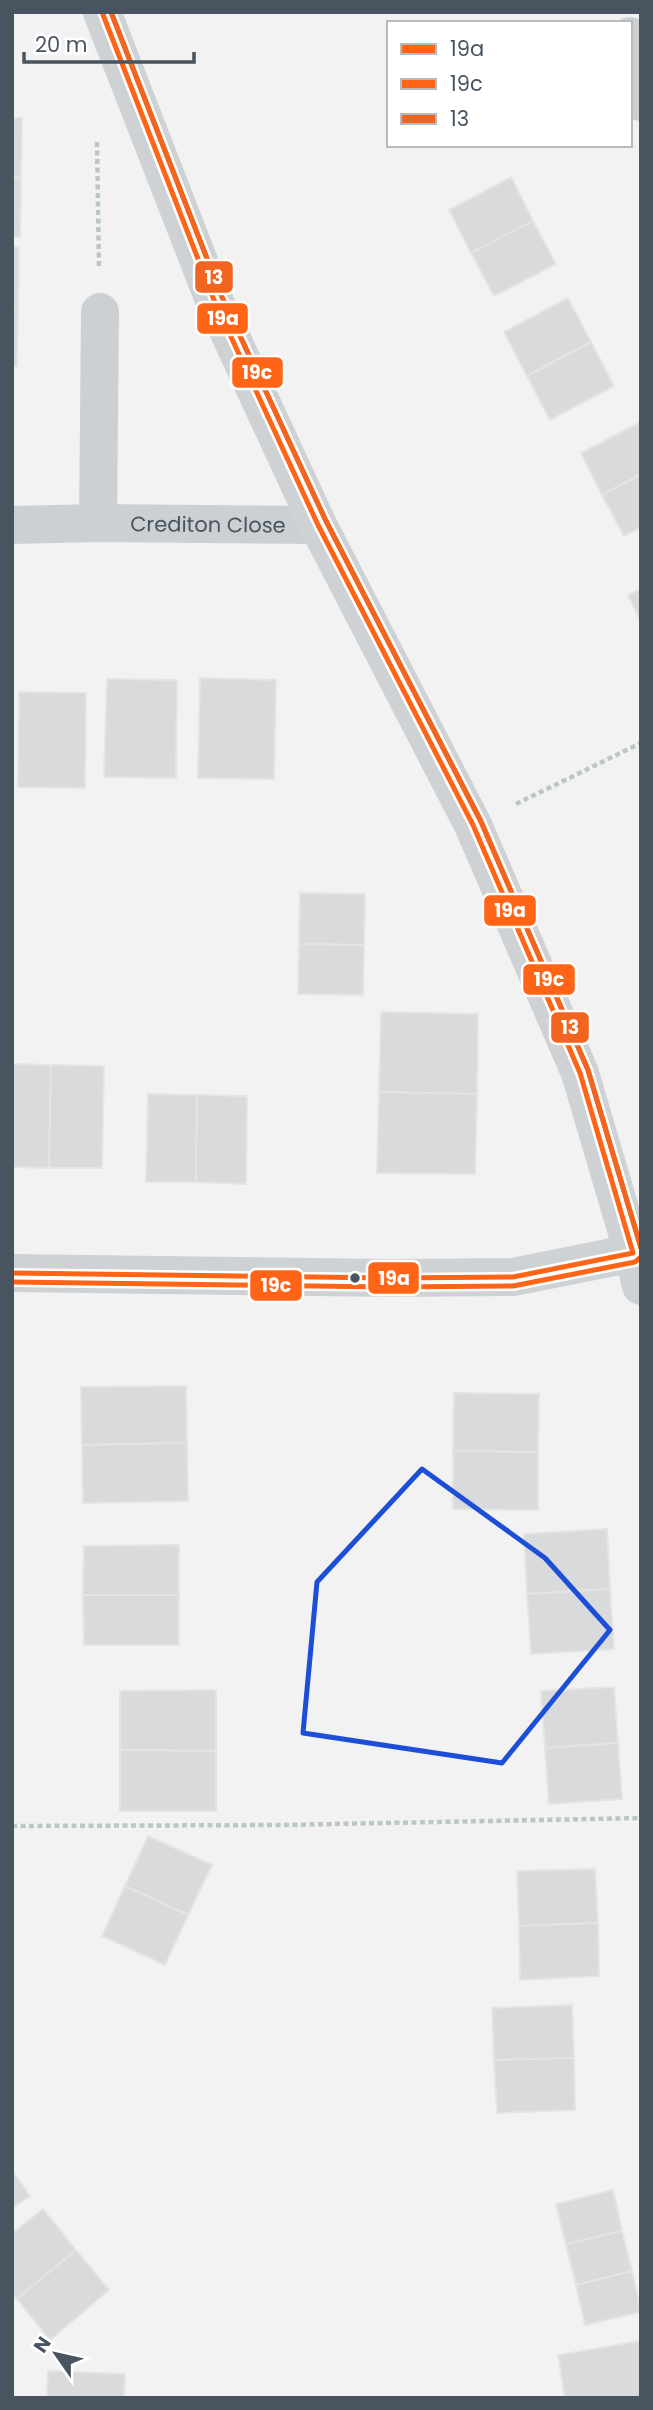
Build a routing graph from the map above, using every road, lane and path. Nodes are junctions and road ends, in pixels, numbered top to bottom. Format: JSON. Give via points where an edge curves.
{"nodes":[{"id":1,"x":102,"y":12,"type":"edge"},
{"id":2,"x":632,"y":48,"type":"edge"},
{"id":3,"x":641,"y":102,"type":"edge"},
{"id":4,"x":97,"y":136,"type":"dead end"},
{"id":5,"x":100,"y":312,"type":"joint"},
{"id":6,"x":98,"y":523,"type":"junction"},
{"id":7,"x":12,"y":525,"type":"edge"},
{"id":8,"x":318,"y":525,"type":"junction"},
{"id":9,"x":641,"y":743,"type":"edge"},
{"id":10,"x":473,"y":825,"type":"junction"},
{"id":11,"x":637,"y":1270,"type":"edge"},
{"id":12,"x":12,"y":1273,"type":"edge"},
{"id":13,"x":641,"y":1818,"type":"edge"},
{"id":14,"x":12,"y":1826,"type":"edge"}],
"edges":[{"from":1,"to":8,"type":"street","via":[[214,300]]},
{"from":2,"to":3,"type":"street"},
{"from":4,"to":5,"type":"path"},
{"from":5,"to":6,"type":"street"},
{"from":6,"to":7,"type":"street","name":"Crediton Close"},
{"from":6,"to":8,"type":"street","name":"Crediton Close"},
{"from":8,"to":10,"type":"street"},
{"from":9,"to":10,"type":"path"},
{"from":10,"to":11,"type":"street","via":[[580,1073]]},
{"from":11,"to":12,"type":"street","via":[[391,1278]]},
{"from":13,"to":14,"type":"path"}]}
